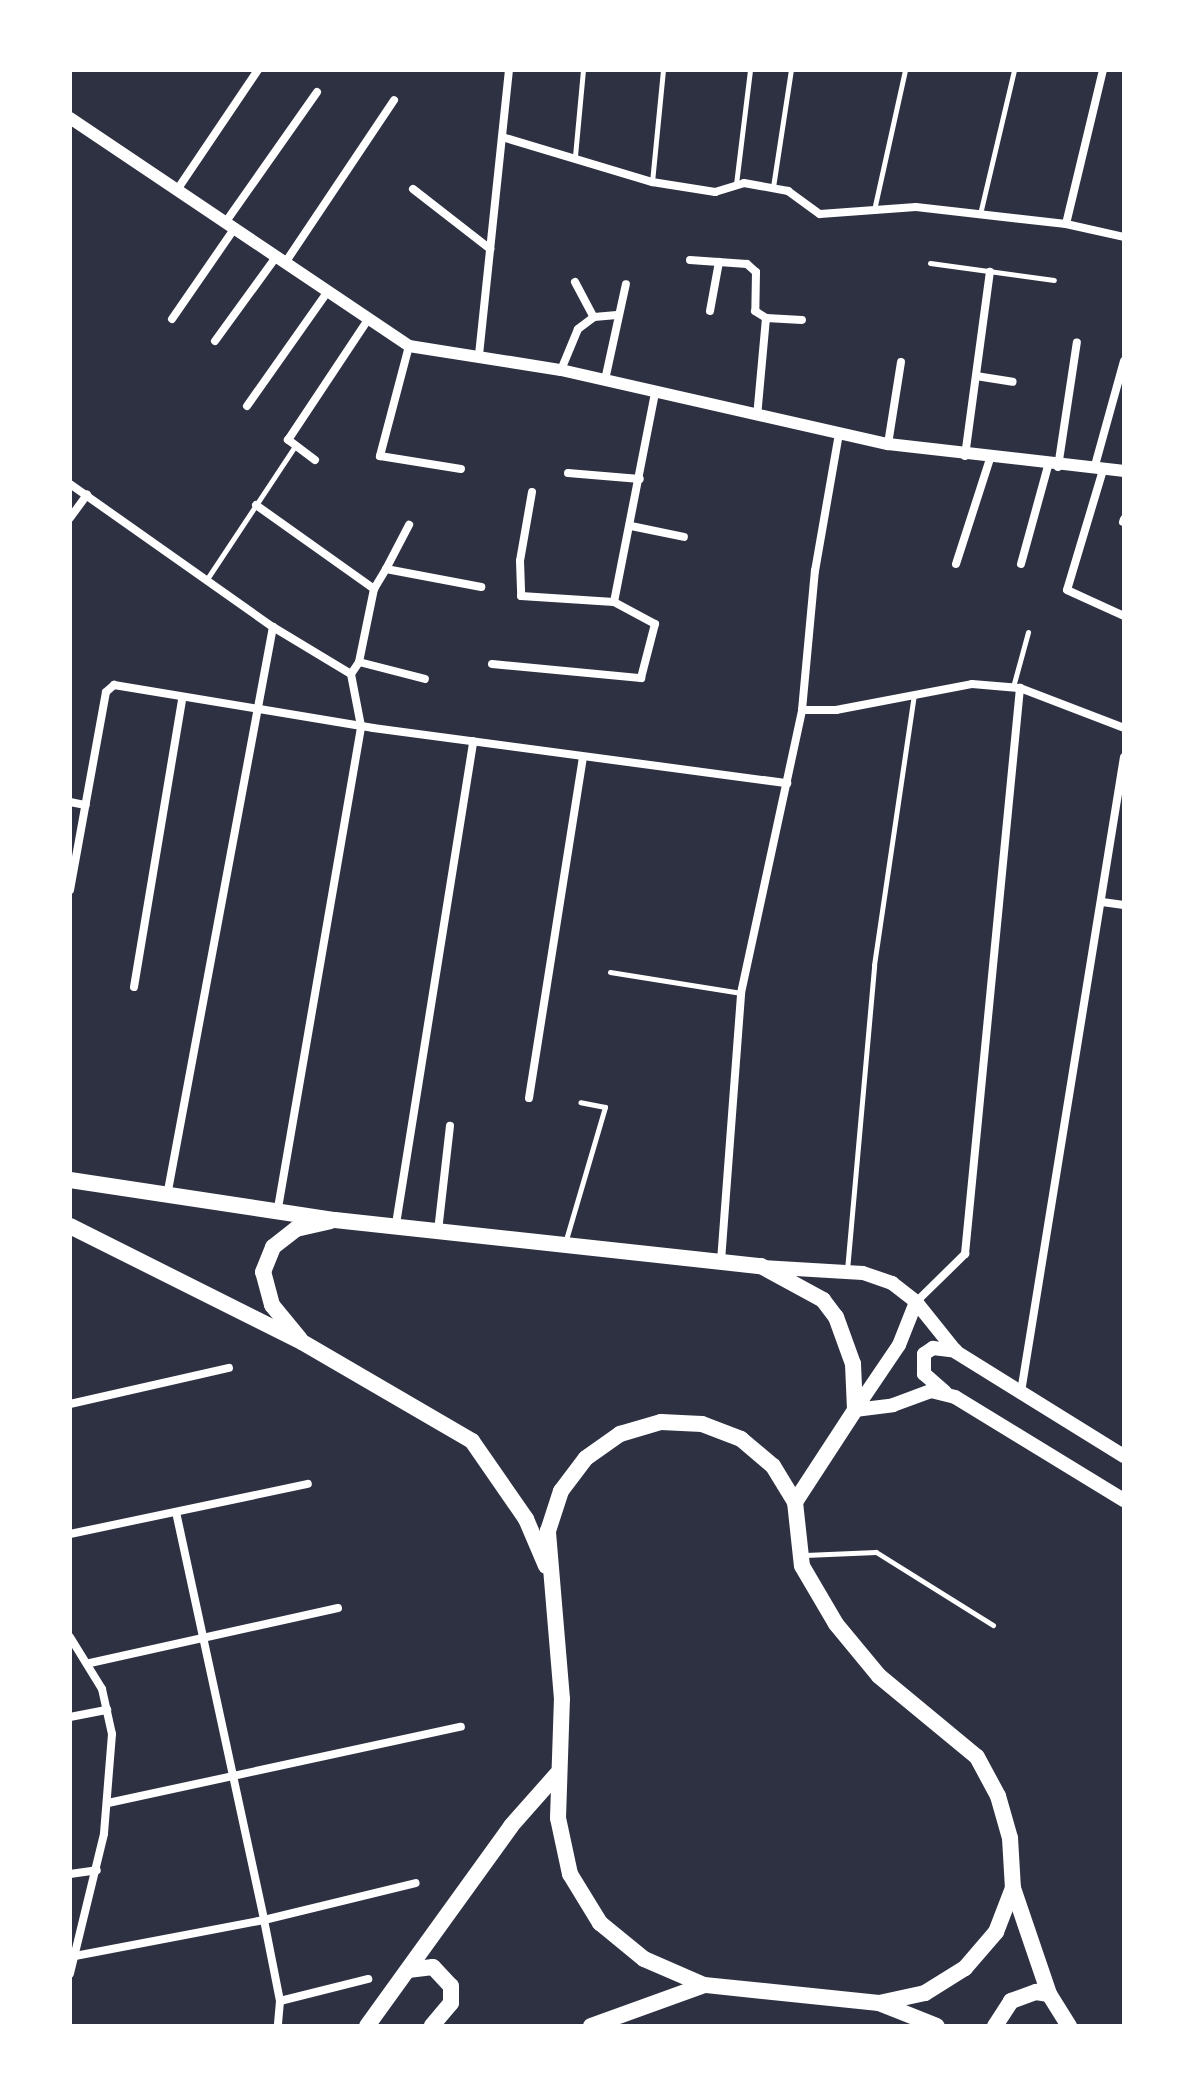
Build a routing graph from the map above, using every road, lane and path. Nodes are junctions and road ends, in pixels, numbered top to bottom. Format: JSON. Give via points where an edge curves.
{"nodes":[{"id":1,"x":258,"y":70,"type":"edge"},
{"id":2,"x":509,"y":70,"type":"edge"},
{"id":3,"x":583,"y":70,"type":"edge"},
{"id":4,"x":663,"y":70,"type":"edge"},
{"id":5,"x":750,"y":70,"type":"edge"},
{"id":6,"x":791,"y":70,"type":"edge"},
{"id":7,"x":905,"y":70,"type":"edge"},
{"id":8,"x":1014,"y":70,"type":"edge"},
{"id":9,"x":1103,"y":70,"type":"edge"},
{"id":10,"x":317,"y":92,"type":"dead end"},
{"id":11,"x":394,"y":100,"type":"dead end"},
{"id":12,"x":70,"y":118,"type":"edge"},
{"id":13,"x":502,"y":137,"type":"junction"},
{"id":14,"x":575,"y":156,"type":"junction"},
{"id":15,"x":652,"y":182,"type":"junction"},
{"id":16,"x":736,"y":185,"type":"junction"},
{"id":17,"x":773,"y":188,"type":"junction"},
{"id":18,"x":413,"y":189,"type":"dead end"},
{"id":19,"x":177,"y":190,"type":"junction"},
{"id":20,"x":874,"y":211,"type":"junction"},
{"id":21,"x":980,"y":214,"type":"junction"},
{"id":22,"x":1066,"y":224,"type":"junction"},
{"id":23,"x":230,"y":226,"type":"junction"},
{"id":24,"x":1124,"y":237,"type":"edge"},
{"id":25,"x":490,"y":249,"type":"junction"},
{"id":26,"x":281,"y":260,"type":"junction"},
{"id":27,"x":690,"y":260,"type":"dead end"},
{"id":28,"x":719,"y":262,"type":"junction"},
{"id":29,"x":930,"y":263,"type":"dead end"},
{"id":30,"x":990,"y":272,"type":"junction"},
{"id":31,"x":1054,"y":280,"type":"dead end"},
{"id":32,"x":575,"y":282,"type":"dead end"},
{"id":33,"x":626,"y":284,"type":"dead end"},
{"id":34,"x":328,"y":291,"type":"junction"},
{"id":35,"x":710,"y":311,"type":"dead end"},
{"id":36,"x":617,"y":315,"type":"junction"},
{"id":37,"x":594,"y":317,"type":"junction"},
{"id":38,"x":369,"y":318,"type":"junction"},
{"id":39,"x":766,"y":318,"type":"junction"},
{"id":40,"x":172,"y":319,"type":"dead end"},
{"id":41,"x":802,"y":320,"type":"dead end"},
{"id":42,"x":215,"y":341,"type":"dead end"},
{"id":43,"x":1077,"y":342,"type":"dead end"},
{"id":44,"x":409,"y":346,"type":"junction"},
{"id":45,"x":479,"y":355,"type":"junction"},
{"id":46,"x":1124,"y":361,"type":"edge"},
{"id":47,"x":901,"y":362,"type":"dead end"},
{"id":48,"x":561,"y":370,"type":"junction"},
{"id":49,"x":976,"y":376,"type":"junction"},
{"id":50,"x":605,"y":380,"type":"junction"},
{"id":51,"x":1013,"y":382,"type":"dead end"},
{"id":52,"x":655,"y":393,"type":"junction"},
{"id":53,"x":247,"y":406,"type":"dead end"},
{"id":54,"x":757,"y":416,"type":"junction"},
{"id":55,"x":839,"y":434,"type":"junction"},
{"id":56,"x":888,"y":444,"type":"junction"},
{"id":57,"x":295,"y":446,"type":"junction"},
{"id":58,"x":965,"y":456,"type":"junction"},
{"id":59,"x":990,"y":459,"type":"junction"},
{"id":60,"x":315,"y":460,"type":"dead end"},
{"id":61,"x":1053,"y":466,"type":"junction"},
{"id":62,"x":461,"y":469,"type":"dead end"},
{"id":63,"x":1099,"y":469,"type":"junction"},
{"id":64,"x":1124,"y":471,"type":"edge"},
{"id":65,"x":568,"y":473,"type":"dead end"},
{"id":66,"x":640,"y":479,"type":"junction"},
{"id":67,"x":70,"y":484,"type":"edge"},
{"id":68,"x":532,"y":492,"type":"dead end"},
{"id":69,"x":87,"y":495,"type":"junction"},
{"id":70,"x":256,"y":505,"type":"junction"},
{"id":71,"x":70,"y":518,"type":"edge"},
{"id":72,"x":409,"y":525,"type":"dead end"},
{"id":73,"x":631,"y":526,"type":"junction"},
{"id":74,"x":684,"y":537,"type":"dead end"},
{"id":75,"x":956,"y":564,"type":"dead end"},
{"id":76,"x":1021,"y":564,"type":"dead end"},
{"id":77,"x":386,"y":569,"type":"junction"},
{"id":78,"x":207,"y":579,"type":"junction"},
{"id":79,"x":481,"y":587,"type":"dead end"},
{"id":80,"x":374,"y":589,"type":"junction"},
{"id":81,"x":614,"y":602,"type":"junction"},
{"id":82,"x":1124,"y":616,"type":"edge"},
{"id":83,"x":273,"y":627,"type":"junction"},
{"id":84,"x":1028,"y":632,"type":"dead end"},
{"id":85,"x":359,"y":662,"type":"junction"},
{"id":86,"x":492,"y":664,"type":"dead end"},
{"id":87,"x":351,"y":674,"type":"junction"},
{"id":88,"x":425,"y":679,"type":"dead end"},
{"id":89,"x":1016,"y":687,"type":"junction"},
{"id":90,"x":914,"y":695,"type":"junction"},
{"id":91,"x":182,"y":699,"type":"junction"},
{"id":92,"x":259,"y":710,"type":"junction"},
{"id":93,"x":802,"y":710,"type":"junction"},
{"id":94,"x":361,"y":726,"type":"junction"},
{"id":95,"x":1124,"y":728,"type":"edge"},
{"id":96,"x":473,"y":741,"type":"junction"},
{"id":97,"x":1124,"y":757,"type":"edge"},
{"id":98,"x":583,"y":758,"type":"junction"},
{"id":99,"x":787,"y":783,"type":"junction"},
{"id":100,"x":70,"y":802,"type":"edge"},
{"id":101,"x":86,"y":805,"type":"junction"},
{"id":102,"x":73,"y":860,"type":"edge"},
{"id":103,"x":70,"y":890,"type":"edge"},
{"id":104,"x":1102,"y":902,"type":"junction"},
{"id":105,"x":1124,"y":905,"type":"edge"},
{"id":106,"x":610,"y":972,"type":"dead end"},
{"id":107,"x":134,"y":987,"type":"dead end"},
{"id":108,"x":741,"y":993,"type":"junction"},
{"id":109,"x":529,"y":1098,"type":"dead end"},
{"id":110,"x":580,"y":1102,"type":"dead end"},
{"id":111,"x":450,"y":1126,"type":"dead end"},
{"id":112,"x":70,"y":1180,"type":"edge"},
{"id":113,"x":167,"y":1197,"type":"junction"},
{"id":114,"x":278,"y":1208,"type":"junction"},
{"id":115,"x":335,"y":1220,"type":"junction"},
{"id":116,"x":396,"y":1224,"type":"junction"},
{"id":117,"x":70,"y":1226,"type":"edge"},
{"id":118,"x":438,"y":1231,"type":"junction"},
{"id":119,"x":564,"y":1245,"type":"junction"},
{"id":120,"x":721,"y":1261,"type":"junction"},
{"id":121,"x":761,"y":1266,"type":"junction"},
{"id":122,"x":846,"y":1272,"type":"junction"},
{"id":123,"x":916,"y":1302,"type":"junction"},
{"id":124,"x":302,"y":1342,"type":"junction"},
{"id":125,"x":956,"y":1352,"type":"junction"},
{"id":126,"x":229,"y":1368,"type":"dead end"},
{"id":127,"x":1020,"y":1394,"type":"junction"},
{"id":128,"x":955,"y":1397,"type":"junction"},
{"id":129,"x":70,"y":1404,"type":"edge"},
{"id":130,"x":855,"y":1410,"type":"junction"},
{"id":131,"x":1124,"y":1456,"type":"edge"},
{"id":132,"x":308,"y":1484,"type":"dead end"},
{"id":133,"x":1124,"y":1500,"type":"edge"},
{"id":134,"x":795,"y":1502,"type":"junction"},
{"id":135,"x":176,"y":1512,"type":"junction"},
{"id":136,"x":70,"y":1534,"type":"edge"},
{"id":137,"x":800,"y":1555,"type":"junction"},
{"id":138,"x":549,"y":1573,"type":"junction"},
{"id":139,"x":338,"y":1608,"type":"dead end"},
{"id":140,"x":993,"y":1625,"type":"dead end"},
{"id":141,"x":70,"y":1637,"type":"edge"},
{"id":142,"x":203,"y":1638,"type":"junction"},
{"id":143,"x":90,"y":1663,"type":"junction"},
{"id":144,"x":107,"y":1710,"type":"junction"},
{"id":145,"x":70,"y":1717,"type":"edge"},
{"id":146,"x":461,"y":1727,"type":"dead end"},
{"id":147,"x":557,"y":1774,"type":"junction"},
{"id":148,"x":233,"y":1776,"type":"junction"},
{"id":149,"x":108,"y":1803,"type":"junction"},
{"id":150,"x":97,"y":1870,"type":"junction"},
{"id":151,"x":70,"y":1874,"type":"edge"},
{"id":152,"x":416,"y":1883,"type":"dead end"},
{"id":153,"x":1013,"y":1888,"type":"junction"},
{"id":154,"x":264,"y":1920,"type":"junction"},
{"id":155,"x":75,"y":1956,"type":"junction"},
{"id":156,"x":408,"y":1970,"type":"junction"},
{"id":157,"x":70,"y":1974,"type":"edge"},
{"id":158,"x":368,"y":1979,"type":"dead end"},
{"id":159,"x":704,"y":1985,"type":"junction"},
{"id":160,"x":1049,"y":1994,"type":"junction"},
{"id":161,"x":280,"y":2001,"type":"junction"},
{"id":162,"x":879,"y":2003,"type":"junction"},
{"id":163,"x":278,"y":2026,"type":"edge"},
{"id":164,"x":367,"y":2026,"type":"edge"},
{"id":165,"x":432,"y":2026,"type":"edge"},
{"id":166,"x":591,"y":2026,"type":"edge"},
{"id":167,"x":937,"y":2026,"type":"edge"},
{"id":168,"x":995,"y":2026,"type":"edge"},
{"id":169,"x":1069,"y":2026,"type":"edge"}],
"edges":[{"from":1,"to":19,"type":"street"},
{"from":2,"to":13,"type":"street"},
{"from":3,"to":14,"type":"lane"},
{"from":4,"to":15,"type":"lane"},
{"from":5,"to":16,"type":"lane"},
{"from":6,"to":17,"type":"lane"},
{"from":7,"to":20,"type":"lane"},
{"from":8,"to":21,"type":"lane"},
{"from":9,"to":22,"type":"street"},
{"from":10,"to":23,"type":"street"},
{"from":11,"to":26,"type":"street"},
{"from":12,"to":19,"type":"street"},
{"from":13,"to":14,"type":"street"},
{"from":13,"to":25,"type":"street"},
{"from":14,"to":15,"type":"street"},
{"from":15,"to":16,"type":"street","via":[[715,192]]},
{"from":16,"to":17,"type":"street"},
{"from":17,"to":20,"type":"street","via":[[788,191],[820,214]]},
{"from":18,"to":25,"type":"street"},
{"from":19,"to":23,"type":"street"},
{"from":20,"to":21,"type":"street","via":[[916,207]]},
{"from":21,"to":22,"type":"street"},
{"from":22,"to":24,"type":"street"},
{"from":23,"to":26,"type":"street"},
{"from":23,"to":40,"type":"street"},
{"from":25,"to":45,"type":"street"},
{"from":26,"to":34,"type":"street"},
{"from":26,"to":42,"type":"street"},
{"from":27,"to":28,"type":"street"},
{"from":28,"to":35,"type":"street"},
{"from":28,"to":39,"type":"street","via":[[754,267],[755,311]]},
{"from":29,"to":30,"type":"lane"},
{"from":30,"to":31,"type":"lane"},
{"from":30,"to":49,"type":"street"},
{"from":32,"to":37,"type":"street"},
{"from":33,"to":36,"type":"street"},
{"from":34,"to":38,"type":"street"},
{"from":34,"to":53,"type":"street"},
{"from":36,"to":37,"type":"street"},
{"from":36,"to":50,"type":"street"},
{"from":37,"to":48,"type":"street","via":[[578,329]]},
{"from":38,"to":44,"type":"street"},
{"from":38,"to":57,"type":"street","via":[[288,440]]},
{"from":39,"to":41,"type":"street"},
{"from":39,"to":54,"type":"street"},
{"from":43,"to":61,"type":"street"},
{"from":44,"to":45,"type":"street"},
{"from":44,"to":62,"type":"street","via":[[380,456]]},
{"from":45,"to":48,"type":"street"},
{"from":46,"to":63,"type":"street"},
{"from":47,"to":56,"type":"street"},
{"from":48,"to":50,"type":"street"},
{"from":49,"to":51,"type":"street"},
{"from":49,"to":58,"type":"street"},
{"from":50,"to":52,"type":"street"},
{"from":52,"to":54,"type":"street"},
{"from":52,"to":66,"type":"street"},
{"from":54,"to":55,"type":"street"},
{"from":55,"to":56,"type":"street"},
{"from":55,"to":93,"type":"street","via":[[815,571]]},
{"from":56,"to":58,"type":"street"},
{"from":57,"to":60,"type":"street"},
{"from":57,"to":70,"type":"lane"},
{"from":58,"to":59,"type":"street"},
{"from":59,"to":61,"type":"street"},
{"from":59,"to":75,"type":"street"},
{"from":61,"to":63,"type":"street"},
{"from":61,"to":76,"type":"street"},
{"from":63,"to":64,"type":"street"},
{"from":63,"to":82,"type":"street","via":[[1067,590]]},
{"from":65,"to":66,"type":"street"},
{"from":66,"to":73,"type":"street"},
{"from":67,"to":69,"type":"street"},
{"from":68,"to":81,"type":"street","via":[[520,561],[521,596]]},
{"from":69,"to":71,"type":"street"},
{"from":69,"to":78,"type":"street"},
{"from":70,"to":78,"type":"lane"},
{"from":70,"to":80,"type":"street"},
{"from":72,"to":77,"type":"street"},
{"from":73,"to":74,"type":"street"},
{"from":73,"to":81,"type":"street"},
{"from":77,"to":79,"type":"street"},
{"from":77,"to":80,"type":"street"},
{"from":78,"to":83,"type":"street"},
{"from":80,"to":85,"type":"street"},
{"from":81,"to":86,"type":"street","via":[[655,624],[641,678]]},
{"from":83,"to":87,"type":"street"},
{"from":83,"to":92,"type":"street"},
{"from":84,"to":89,"type":"lane"},
{"from":85,"to":87,"type":"street"},
{"from":85,"to":88,"type":"street"},
{"from":87,"to":94,"type":"street"},
{"from":89,"to":90,"type":"street","via":[[972,684]]},
{"from":89,"to":95,"type":"street"},
{"from":89,"to":123,"type":"street","via":[[965,1254]]},
{"from":90,"to":93,"type":"street","via":[[836,710]]},
{"from":90,"to":122,"type":"lane","via":[[874,965]]},
{"from":91,"to":92,"type":"street"},
{"from":91,"to":101,"type":"street","via":[[109,687]]},
{"from":91,"to":107,"type":"street"},
{"from":92,"to":94,"type":"street"},
{"from":92,"to":113,"type":"street"},
{"from":93,"to":99,"type":"street"},
{"from":94,"to":96,"type":"street"},
{"from":94,"to":114,"type":"street"},
{"from":96,"to":98,"type":"street"},
{"from":96,"to":116,"type":"street"},
{"from":97,"to":104,"type":"street"},
{"from":98,"to":99,"type":"street"},
{"from":98,"to":109,"type":"street"},
{"from":99,"to":108,"type":"street"},
{"from":100,"to":101,"type":"street"},
{"from":101,"to":102,"type":"street"},
{"from":102,"to":103,"type":"street"},
{"from":104,"to":105,"type":"street"},
{"from":104,"to":127,"type":"street"},
{"from":106,"to":108,"type":"lane"},
{"from":108,"to":120,"type":"street"},
{"from":110,"to":119,"type":"lane","via":[[605,1107]]},
{"from":111,"to":118,"type":"street"},
{"from":112,"to":113,"type":"main road"},
{"from":113,"to":114,"type":"main road"},
{"from":114,"to":115,"type":"main road"},
{"from":115,"to":116,"type":"main road"},
{"from":115,"to":124,"type":"main road","via":[[296,1229],[273,1247],[263,1272],[272,1305]]},
{"from":116,"to":118,"type":"main road"},
{"from":117,"to":124,"type":"main road","via":[[211,1301]]},
{"from":118,"to":119,"type":"main road"},
{"from":119,"to":120,"type":"main road"},
{"from":120,"to":121,"type":"main road"},
{"from":121,"to":122,"type":"main road"},
{"from":121,"to":130,"type":"main road","via":[[823,1300],[836,1317],[853,1364]]},
{"from":122,"to":123,"type":"main road","via":[[892,1283]]},
{"from":123,"to":125,"type":"main road"},
{"from":123,"to":130,"type":"main road","via":[[899,1345]]},
{"from":124,"to":138,"type":"main road","via":[[472,1441],[526,1519]]},
{"from":125,"to":127,"type":"main road"},
{"from":125,"to":128,"type":"main road","via":[[933,1348],[922,1363],[932,1385]]},
{"from":126,"to":129,"type":"street"},
{"from":127,"to":131,"type":"main road"},
{"from":128,"to":130,"type":"main road","via":[[931,1391],[893,1405]]},
{"from":128,"to":133,"type":"main road"},
{"from":130,"to":134,"type":"main road"},
{"from":132,"to":135,"type":"street"},
{"from":134,"to":137,"type":"main road"},
{"from":134,"to":138,"type":"main road","via":[[773,1466],[741,1439],[702,1424],[647,1426],[620,1434],[586,1458],[561,1491],[548,1531]]},
{"from":135,"to":136,"type":"street"},
{"from":135,"to":142,"type":"street"},
{"from":137,"to":140,"type":"lane","via":[[876,1552]]},
{"from":137,"to":153,"type":"main road","via":[[836,1624],[879,1676],[977,1757],[998,1796],[1010,1838]]},
{"from":138,"to":147,"type":"main road","via":[[562,1699]]},
{"from":139,"to":142,"type":"street"},
{"from":141,"to":143,"type":"street"},
{"from":142,"to":143,"type":"street"},
{"from":142,"to":148,"type":"street"},
{"from":143,"to":144,"type":"street"},
{"from":144,"to":145,"type":"street"},
{"from":144,"to":149,"type":"street","via":[[112,1734]]},
{"from":146,"to":148,"type":"street"},
{"from":147,"to":156,"type":"main road","via":[[511,1826]]},
{"from":147,"to":159,"type":"main road","via":[[558,1818],[570,1874],[600,1923],[644,1959]]},
{"from":148,"to":149,"type":"street"},
{"from":148,"to":154,"type":"street"},
{"from":149,"to":150,"type":"street"},
{"from":150,"to":151,"type":"street"},
{"from":150,"to":155,"type":"street"},
{"from":152,"to":154,"type":"street"},
{"from":153,"to":160,"type":"main road"},
{"from":153,"to":162,"type":"main road","via":[[996,1932],[965,1968],[925,1993]]},
{"from":154,"to":155,"type":"street"},
{"from":154,"to":161,"type":"street"},
{"from":155,"to":157,"type":"street"},
{"from":156,"to":164,"type":"main road"},
{"from":156,"to":165,"type":"main road","via":[[433,1967],[451,1986],[451,2003]]},
{"from":158,"to":161,"type":"street"},
{"from":159,"to":162,"type":"main road"},
{"from":159,"to":166,"type":"main road"},
{"from":160,"to":168,"type":"main road","via":[[1036,1992],[1011,2001]]},
{"from":160,"to":169,"type":"main road"},
{"from":161,"to":163,"type":"street"},
{"from":162,"to":167,"type":"main road"}]}
